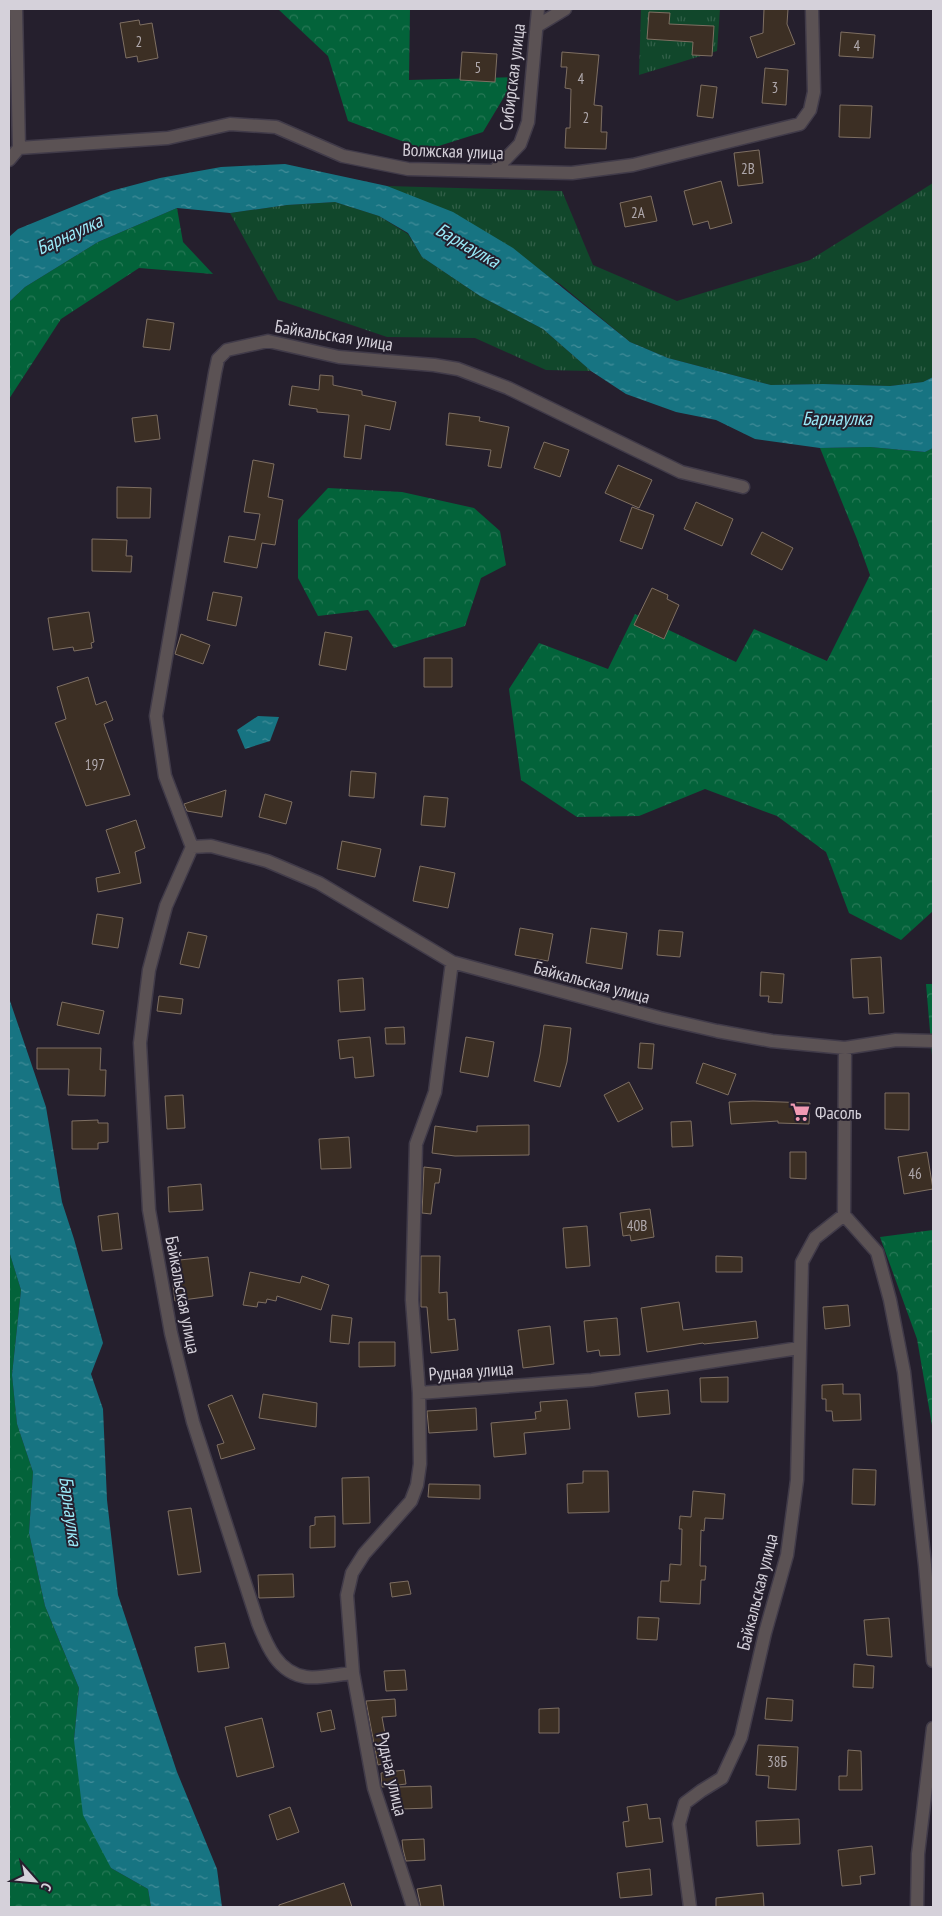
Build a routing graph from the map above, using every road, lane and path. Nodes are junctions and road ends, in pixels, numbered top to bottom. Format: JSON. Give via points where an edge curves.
{"nodes":[{"id":1,"x":16,"y":9,"type":"edge"},
{"id":2,"x":538,"y":9,"type":"edge"},
{"id":3,"x":565,"y":9,"type":"edge"},
{"id":4,"x":812,"y":9,"type":"edge"},
{"id":5,"x":537,"y":26,"type":"junction"},
{"id":6,"x":19,"y":148,"type":"junction"},
{"id":7,"x":9,"y":160,"type":"edge"},
{"id":8,"x":495,"y":170,"type":"junction"},
{"id":9,"x":743,"y":487,"type":"dead end"},
{"id":10,"x":192,"y":847,"type":"junction"},
{"id":11,"x":452,"y":962,"type":"junction"},
{"id":12,"x":933,"y":1041,"type":"edge"},
{"id":13,"x":845,"y":1048,"type":"junction"},
{"id":14,"x":844,"y":1214,"type":"junction"},
{"id":15,"x":799,"y":1348,"type":"junction"},
{"id":16,"x":419,"y":1392,"type":"junction"},
{"id":17,"x":933,"y":1661,"type":"edge"},
{"id":18,"x":353,"y":1673,"type":"junction"},
{"id":19,"x":933,"y":1728,"type":"edge"},
{"id":20,"x":413,"y":1907,"type":"edge"},
{"id":21,"x":690,"y":1907,"type":"edge"},
{"id":22,"x":917,"y":1907,"type":"edge"}],
"edges":[{"from":1,"to":6,"type":"street"},
{"from":2,"to":5,"type":"street","name":"Сибирская улица"},
{"from":3,"to":5,"type":"street"},
{"from":4,"to":8,"type":"street","name":"Волжская улица","via":[[814,92],[810,110],[800,124],[633,165],[572,173]]},
{"from":5,"to":8,"type":"street","name":"Сибирская улица","via":[[528,122],[520,144]]},
{"from":6,"to":7,"type":"street"},
{"from":6,"to":8,"type":"street","name":"Волжская улица","via":[[168,138],[230,124],[276,127],[343,156],[408,169]]},
{"from":9,"to":10,"type":"street","name":"Байкальская улица","via":[[681,472],[508,388],[458,369],[339,357],[268,341],[227,350],[218,359],[215,372],[156,716],[165,776]]},
{"from":10,"to":11,"type":"street","name":"Байкальская улица","via":[[212,846],[267,861],[319,883]]},
{"from":10,"to":18,"type":"street","name":"Байкальская улица","via":[[166,906],[149,970],[140,1043],[149,1210],[171,1332],[193,1422],[267,1645],[276,1659],[292,1672],[306,1677]]},
{"from":11,"to":13,"type":"street","name":"Байкальская улица","via":[[717,1031]]},
{"from":11,"to":16,"type":"street","via":[[435,1092],[416,1144],[412,1300]]},
{"from":12,"to":13,"type":"street","name":"Байкальская улица","via":[[896,1040]]},
{"from":13,"to":14,"type":"street"},
{"from":14,"to":15,"type":"street","name":"Байкальская улица","via":[[815,1238],[802,1262]]},
{"from":14,"to":17,"type":"street","via":[[876,1252],[890,1300],[904,1372]]},
{"from":15,"to":16,"type":"street","name":"Рудная улица","via":[[592,1380]]},
{"from":15,"to":21,"type":"street","name":"Байкальская улица","via":[[796,1480],[787,1555],[741,1737],[722,1778],[686,1802],[679,1824]]},
{"from":16,"to":18,"type":"street","name":"Рудная улица","via":[[420,1464],[417,1486],[411,1501],[364,1554],[352,1573],[347,1595]]},
{"from":18,"to":20,"type":"street","name":"Рудная улица","via":[[374,1788]]},
{"from":19,"to":22,"type":"street","via":[[918,1854]]}]}
